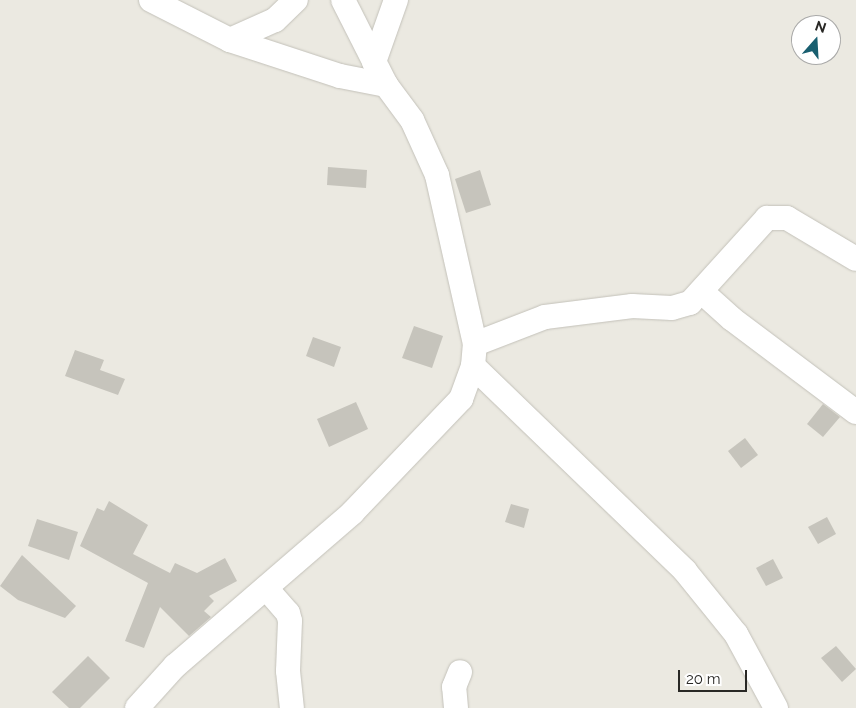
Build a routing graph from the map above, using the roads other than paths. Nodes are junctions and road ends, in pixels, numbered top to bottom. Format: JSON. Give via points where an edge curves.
{"nodes":[{"id":1,"x":151,"y":0,"type":"edge"},
{"id":2,"x":296,"y":0,"type":"edge"},
{"id":3,"x":343,"y":0,"type":"edge"},
{"id":4,"x":396,"y":0,"type":"edge"},
{"id":5,"x":230,"y":40,"type":"junction"},
{"id":6,"x":374,"y":62,"type":"junction"},
{"id":7,"x":386,"y":85,"type":"junction"},
{"id":8,"x":856,"y":259,"type":"edge"},
{"id":9,"x":702,"y":292,"type":"junction"},
{"id":10,"x":474,"y":355,"type":"junction"},
{"id":11,"x":856,"y":412,"type":"edge"},
{"id":12,"x":266,"y":588,"type":"junction"},
{"id":13,"x":460,"y":672,"type":"dead end"},
{"id":14,"x":137,"y":708,"type":"edge"},
{"id":15,"x":292,"y":708,"type":"edge"},
{"id":16,"x":456,"y":708,"type":"edge"},
{"id":17,"x":776,"y":708,"type":"edge"}],
"edges":[{"from":1,"to":5,"type":"street"},
{"from":2,"to":5,"type":"street","via":[[275,20]]},
{"from":3,"to":6,"type":"street"},
{"from":4,"to":6,"type":"street"},
{"from":5,"to":7,"type":"street","via":[[340,76]]},
{"from":6,"to":7,"type":"street"},
{"from":7,"to":10,"type":"street","via":[[412,120],[437,175]]},
{"from":8,"to":9,"type":"street","via":[[787,218],[767,218],[741,243]]},
{"from":9,"to":10,"type":"street","via":[[690,302],[672,308],[632,306],[545,317]]},
{"from":9,"to":11,"type":"street","via":[[732,319]]},
{"from":10,"to":12,"type":"street","via":[[461,399],[352,514]]},
{"from":10,"to":17,"type":"street","via":[[685,571],[736,634]]},
{"from":12,"to":14,"type":"street","via":[[174,666]]},
{"from":12,"to":15,"type":"street","via":[[288,613],[290,621],[288,671]]},
{"from":13,"to":16,"type":"street","via":[[454,687]]}]}
